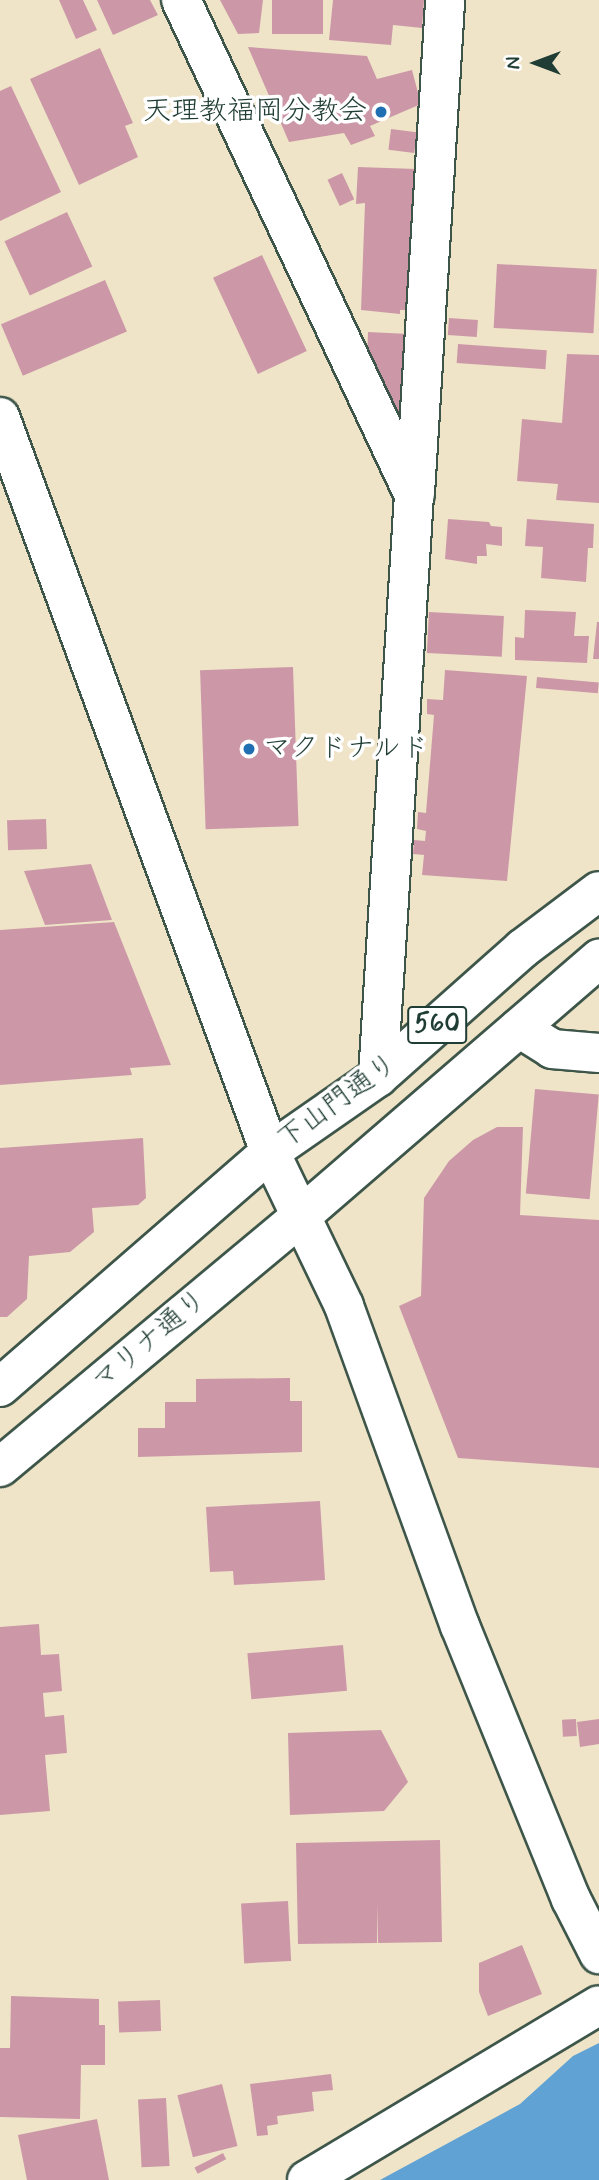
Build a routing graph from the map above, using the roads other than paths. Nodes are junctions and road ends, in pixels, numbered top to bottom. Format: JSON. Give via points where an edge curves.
{"nodes":[{"id":1,"x":181,"y":0,"type":"edge"},
{"id":2,"x":445,"y":0,"type":"edge"},
{"id":3,"x":2,"y":429,"type":"edge"},
{"id":4,"x":414,"y":495,"type":"junction"},
{"id":5,"x":599,"y":891,"type":"edge"},
{"id":6,"x":599,"y":959,"type":"edge"},
{"id":7,"x":519,"y":1028,"type":"junction"},
{"id":8,"x":599,"y":1054,"type":"edge"},
{"id":9,"x":378,"y":1077,"type":"junction"},
{"id":10,"x":270,"y":1152,"type":"junction"},
{"id":11,"x":300,"y":1216,"type":"junction"},
{"id":12,"x":0,"y":1387,"type":"edge"},
{"id":13,"x":0,"y":1467,"type":"edge"},
{"id":14,"x":599,"y":1954,"type":"edge"},
{"id":15,"x":599,"y":2005,"type":"edge"},
{"id":16,"x":307,"y":2180,"type":"edge"}],
"edges":[{"from":1,"to":4,"type":"street"},
{"from":2,"to":4,"type":"street"},
{"from":3,"to":10,"type":"street"},
{"from":4,"to":9,"type":"street"},
{"from":5,"to":9,"type":"street","name":"下山門通り","number":"560","via":[[523,949]]},
{"from":6,"to":7,"type":"street","name":"下山門通り","number":"560"},
{"from":7,"to":8,"type":"street","via":[[552,1049]]},
{"from":7,"to":11,"type":"street","name":"下山門通り","number":"560"},
{"from":9,"to":10,"type":"street","name":"下山門通り","number":"560"},
{"from":10,"to":11,"type":"street"},
{"from":10,"to":12,"type":"street"},
{"from":11,"to":13,"type":"street","name":"マリナ通り"},
{"from":11,"to":14,"type":"street","via":[[344,1306],[460,1626],[571,1899]]},
{"from":15,"to":16,"type":"street"}]}
